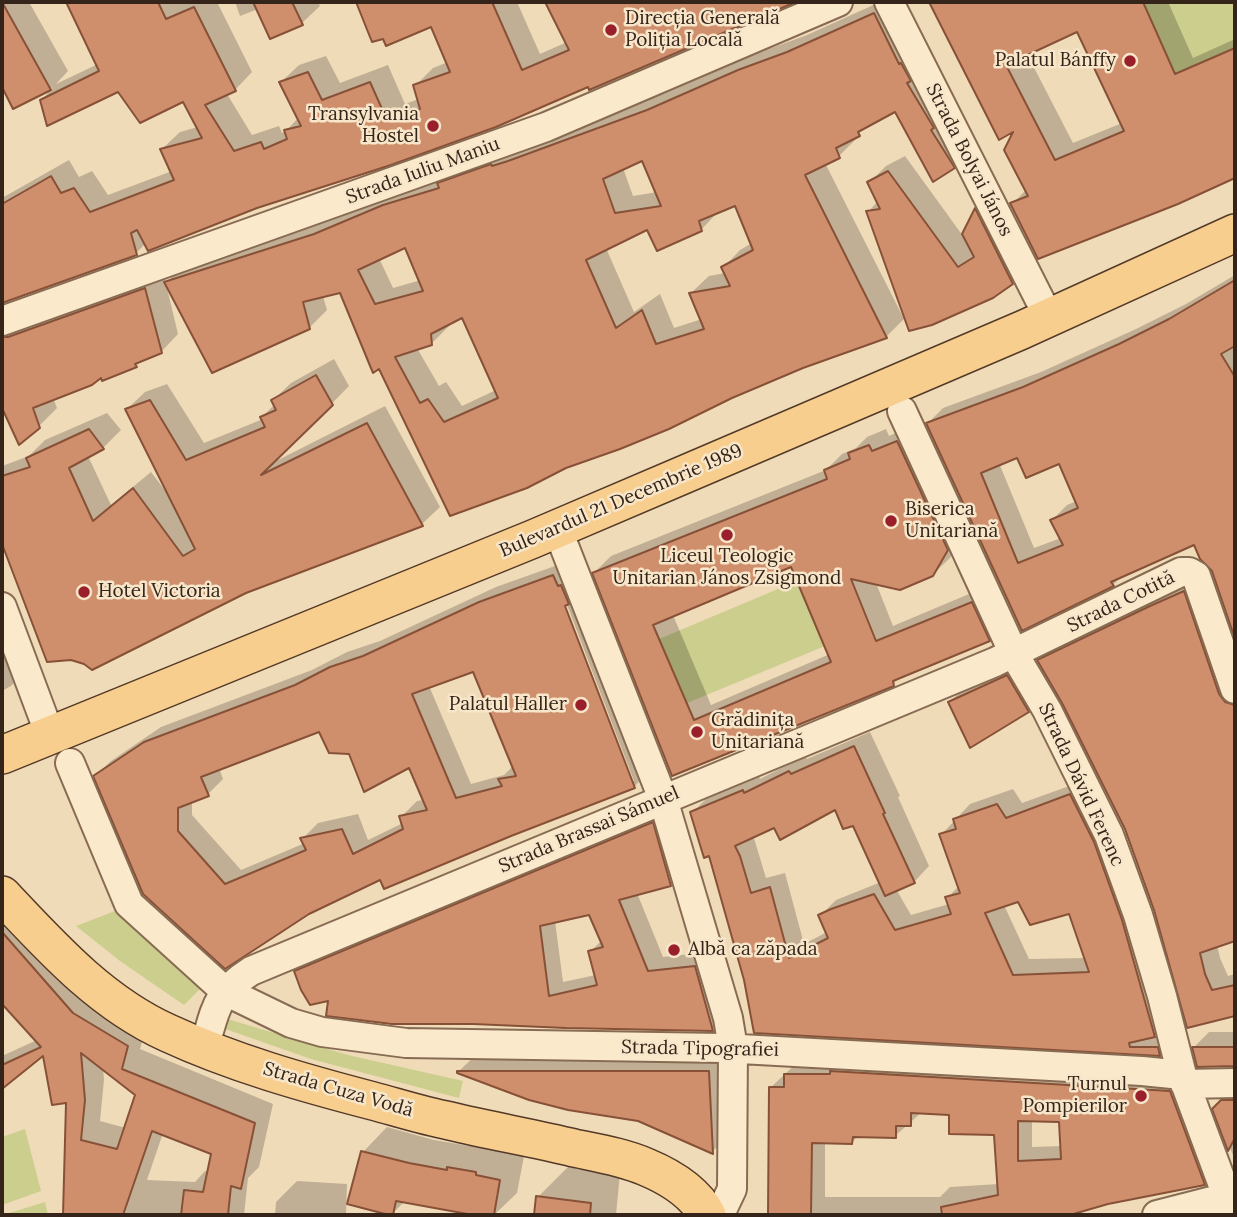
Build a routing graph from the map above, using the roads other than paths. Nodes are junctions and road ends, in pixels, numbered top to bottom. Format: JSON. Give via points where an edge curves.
{"nodes":[{"id":1,"x":838,"y":2,"type":"edge"},
{"id":2,"x":889,"y":2,"type":"edge"},
{"id":3,"x":1235,"y":233,"type":"edge"},
{"id":4,"x":1049,"y":318,"type":"junction"},
{"id":5,"x":2,"y":321,"type":"edge"},
{"id":6,"x":902,"y":411,"type":"dead end"},
{"id":7,"x":558,"y":528,"type":"junction"},
{"id":8,"x":2,"y":607,"type":"edge"},
{"id":9,"x":1014,"y":654,"type":"junction"},
{"id":10,"x":1234,"y":683,"type":"edge"},
{"id":11,"x":60,"y":749,"type":"junction"},
{"id":12,"x":2,"y":755,"type":"edge"},
{"id":13,"x":663,"y":799,"type":"junction"},
{"id":14,"x":2,"y":895,"type":"edge"},
{"id":15,"x":225,"y":991,"type":"junction"},
{"id":16,"x":204,"y":1048,"type":"junction"},
{"id":17,"x":733,"y":1048,"type":"junction"},
{"id":18,"x":1184,"y":1079,"type":"junction"},
{"id":19,"x":1235,"y":1083,"type":"edge"},
{"id":20,"x":1232,"y":1203,"type":"edge"},
{"id":21,"x":707,"y":1215,"type":"edge"},
{"id":22,"x":716,"y":1215,"type":"edge"},
{"id":23,"x":1157,"y":1215,"type":"edge"}],
"edges":[{"from":1,"to":5,"type":"street","name":"Strada Iuliu Maniu","via":[[546,127]]},
{"from":2,"to":4,"type":"street","name":"Strada Bolyai János"},
{"from":3,"to":4,"type":"main road","name":"Bulevardul 21 Decembrie 1989"},
{"from":4,"to":7,"type":"main road","name":"Bulevardul 21 Decembrie 1989"},
{"from":6,"to":9,"type":"street","name":"Strada Dávid Ferenc"},
{"from":7,"to":11,"type":"main road","name":"Bulevardul 21 Decembrie 1989"},
{"from":7,"to":13,"type":"street"},
{"from":8,"to":11,"type":"street"},
{"from":9,"to":10,"type":"street","name":"Strada Cotită","via":[[1189,572],[1196,576]]},
{"from":9,"to":13,"type":"street","name":"Strada Brassai Sámuel"},
{"from":9,"to":18,"type":"street","name":"Strada Dávid Ferenc","via":[[1109,835],[1138,915]]},
{"from":11,"to":12,"type":"main road","name":"Bulevardul 21 Decembrie 1989"},
{"from":11,"to":15,"type":"street","via":[[129,904]]},
{"from":13,"to":15,"type":"street","name":"Strada Brassai Sámuel","via":[[251,971]]},
{"from":13,"to":17,"type":"street"},
{"from":14,"to":16,"type":"main road","name":"Strada Cuza Vodă","via":[[98,990],[142,1020]]},
{"from":15,"to":16,"type":"street"},
{"from":15,"to":17,"type":"street","name":"Strada Tipografiei","via":[[291,1023],[322,1032],[406,1043]]},
{"from":16,"to":21,"type":"main road","name":"Strada Cuza Vodă","via":[[332,1091],[644,1166],[672,1180],[695,1198]]},
{"from":17,"to":18,"type":"street","name":"Strada Tipografiei","via":[[1142,1071]]},
{"from":17,"to":22,"type":"street","via":[[732,1189]]},
{"from":18,"to":19,"type":"street","name":"Strada Tipografiei"},
{"from":18,"to":20,"type":"street","name":"Strada Dávid Ferenc"},
{"from":20,"to":23,"type":"street"}]}
